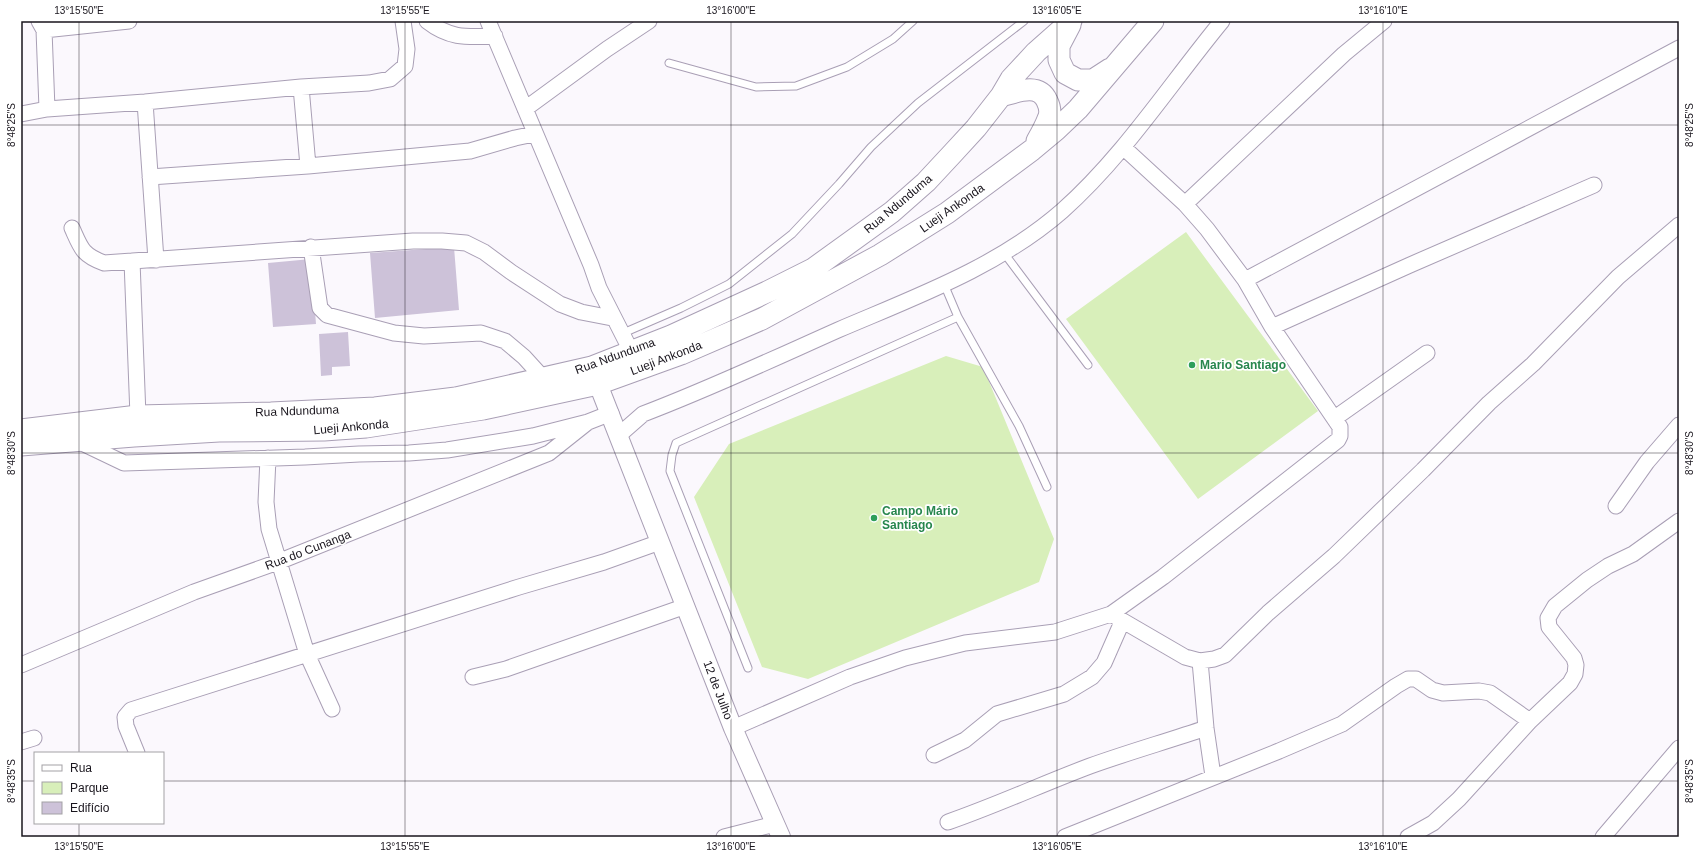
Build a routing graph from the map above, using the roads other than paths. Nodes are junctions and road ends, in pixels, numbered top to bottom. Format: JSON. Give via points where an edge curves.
{"nodes":[{"id":1,"x":129,"y":21,"type":"edge"},
{"id":2,"x":403,"y":21,"type":"edge"},
{"id":3,"x":427,"y":21,"type":"edge"},
{"id":4,"x":649,"y":21,"type":"edge"},
{"id":5,"x":913,"y":21,"type":"edge"},
{"id":6,"x":1024,"y":21,"type":"edge"},
{"id":7,"x":1071,"y":21,"type":"edge"},
{"id":8,"x":1153,"y":21,"type":"edge"},
{"id":9,"x":1222,"y":21,"type":"edge"},
{"id":10,"x":1384,"y":21,"type":"edge"},
{"id":11,"x":41,"y":25,"type":"edge"},
{"id":12,"x":491,"y":25,"type":"edge"},
{"id":13,"x":1679,"y":48,"type":"edge"},
{"id":14,"x":669,"y":63,"type":"dead end"},
{"id":15,"x":1115,"y":66,"type":"junction"},
{"id":16,"x":301,"y":87,"type":"junction"},
{"id":17,"x":1001,"y":96,"type":"junction"},
{"id":18,"x":145,"y":102,"type":"junction"},
{"id":19,"x":47,"y":109,"type":"junction"},
{"id":20,"x":525,"y":109,"type":"junction"},
{"id":21,"x":21,"y":114,"type":"edge"},
{"id":22,"x":534,"y":134,"type":"junction"},
{"id":23,"x":1123,"y":147,"type":"junction"},
{"id":24,"x":1032,"y":150,"type":"junction"},
{"id":25,"x":308,"y":166,"type":"junction"},
{"id":26,"x":150,"y":177,"type":"junction"},
{"id":27,"x":1594,"y":185,"type":"dead end"},
{"id":28,"x":1185,"y":204,"type":"junction"},
{"id":29,"x":1679,"y":225,"type":"edge"},
{"id":30,"x":72,"y":228,"type":"dead end"},
{"id":31,"x":311,"y":247,"type":"junction"},
{"id":32,"x":1004,"y":253,"type":"junction"},
{"id":33,"x":156,"y":260,"type":"junction"},
{"id":34,"x":132,"y":261,"type":"junction"},
{"id":35,"x":1245,"y":280,"type":"junction"},
{"id":36,"x":944,"y":284,"type":"junction"},
{"id":37,"x":958,"y":317,"type":"junction"},
{"id":38,"x":612,"y":318,"type":"junction"},
{"id":39,"x":1272,"y":327,"type":"junction"},
{"id":40,"x":626,"y":343,"type":"junction"},
{"id":41,"x":1427,"y":353,"type":"dead end"},
{"id":42,"x":1088,"y":365,"type":"dead end"},
{"id":43,"x":544,"y":378,"type":"junction"},
{"id":44,"x":598,"y":384,"type":"junction"},
{"id":45,"x":610,"y":413,"type":"junction"},
{"id":46,"x":138,"y":416,"type":"junction"},
{"id":47,"x":1335,"y":418,"type":"junction"},
{"id":48,"x":588,"y":422,"type":"junction"},
{"id":49,"x":1679,"y":425,"type":"edge"},
{"id":50,"x":21,"y":430,"type":"edge"},
{"id":51,"x":618,"y":434,"type":"junction"},
{"id":52,"x":76,"y":440,"type":"junction"},
{"id":53,"x":21,"y":446,"type":"edge"},
{"id":54,"x":268,"y":458,"type":"junction"},
{"id":55,"x":1047,"y":487,"type":"dead end"},
{"id":56,"x":1616,"y":506,"type":"dead end"},
{"id":57,"x":1679,"y":521,"type":"edge"},
{"id":58,"x":660,"y":542,"type":"junction"},
{"id":59,"x":278,"y":562,"type":"junction"},
{"id":60,"x":686,"y":606,"type":"junction"},
{"id":61,"x":1116,"y":618,"type":"junction"},
{"id":62,"x":307,"y":654,"type":"junction"},
{"id":63,"x":1200,"y":661,"type":"junction"},
{"id":64,"x":21,"y":666,"type":"edge"},
{"id":65,"x":748,"y":668,"type":"dead end"},
{"id":66,"x":473,"y":677,"type":"dead end"},
{"id":67,"x":332,"y":709,"type":"dead end"},
{"id":68,"x":1530,"y":721,"type":"junction"},
{"id":69,"x":733,"y":728,"type":"junction"},
{"id":70,"x":1206,"y":728,"type":"junction"},
{"id":71,"x":1679,"y":748,"type":"edge"},
{"id":72,"x":137,"y":752,"type":"edge"},
{"id":73,"x":934,"y":755,"type":"dead end"},
{"id":74,"x":1213,"y":776,"type":"junction"},
{"id":75,"x":948,"y":822,"type":"dead end"},
{"id":76,"x":778,"y":831,"type":"edge"},
{"id":77,"x":724,"y":837,"type":"edge"},
{"id":78,"x":1065,"y":837,"type":"edge"},
{"id":79,"x":1408,"y":837,"type":"edge"},
{"id":80,"x":1603,"y":837,"type":"edge"}],
"edges":[{"from":1,"to":11,"type":"street"},
{"from":2,"to":16,"type":"street","via":[[407,49],[405,66],[390,79],[369,83]]},
{"from":3,"to":12,"type":"street","via":[[442,31],[458,36]]},
{"from":4,"to":20,"type":"street"},
{"from":5,"to":14,"type":"lane","via":[[893,39],[847,67],[796,86],[756,87]]},
{"from":6,"to":40,"type":"lane","via":[[918,103],[871,147],[792,234],[729,284],[681,308]]},
{"from":7,"to":15,"type":"main road","via":[[1059,46],[1059,60],[1065,72],[1078,80],[1093,80]]},
{"from":7,"to":17,"type":"main road","name":"Rua Ndunduma","via":[[1036,52],[1011,79]]},
{"from":8,"to":15,"type":"main road","name":"Lueji Ankonda"},
{"from":9,"to":23,"type":"street"},
{"from":10,"to":28,"type":"street","via":[[1344,54]]},
{"from":11,"to":19,"type":"street"},
{"from":12,"to":20,"type":"street"},
{"from":13,"to":35,"type":"street"},
{"from":15,"to":24,"type":"main road","name":"Lueji Ankonda","via":[[1078,109]]},
{"from":16,"to":18,"type":"street"},
{"from":16,"to":25,"type":"street"},
{"from":17,"to":24,"type":"main road","via":[[1035,90],[1045,96],[1050,107],[1049,118]]},
{"from":17,"to":40,"type":"main road","name":"Rua Ndunduma","via":[[976,128],[926,182],[892,212],[813,268],[678,333]]},
{"from":18,"to":19,"type":"street"},
{"from":18,"to":26,"type":"street"},
{"from":19,"to":21,"type":"street"},
{"from":20,"to":22,"type":"street"},
{"from":22,"to":25,"type":"street","via":[[470,151]]},
{"from":22,"to":38,"type":"street"},
{"from":23,"to":28,"type":"street"},
{"from":23,"to":32,"type":"street","via":[[1062,210]]},
{"from":24,"to":44,"type":"main road","name":"Lueji Ankonda","via":[[947,212],[880,255],[762,319],[681,354]]},
{"from":25,"to":26,"type":"street"},
{"from":26,"to":33,"type":"street"},
{"from":27,"to":39,"type":"street"},
{"from":28,"to":35,"type":"street"},
{"from":29,"to":63,"type":"street","via":[[1618,278],[1334,556],[1268,613],[1225,655]]},
{"from":30,"to":34,"type":"street","via":[[80,246],[90,258],[104,263]]},
{"from":31,"to":33,"type":"street"},
{"from":31,"to":38,"type":"street","via":[[414,241],[466,243],[484,252],[560,304],[581,312]]},
{"from":31,"to":43,"type":"street","via":[[320,308],[327,315],[394,332],[424,336],[481,333],[505,341]]},
{"from":32,"to":36,"type":"street"},
{"from":32,"to":42,"type":"lane"},
{"from":33,"to":34,"type":"street"},
{"from":34,"to":46,"type":"street"},
{"from":35,"to":39,"type":"street"},
{"from":36,"to":37,"type":"lane"},
{"from":36,"to":51,"type":"street","via":[[643,414]]},
{"from":37,"to":55,"type":"lane","via":[[1019,426]]},
{"from":37,"to":65,"type":"lane","via":[[676,443],[670,471]]},
{"from":38,"to":40,"type":"street"},
{"from":39,"to":47,"type":"street"},
{"from":40,"to":43,"type":"main road","name":"Rua Ndunduma","via":[[592,366]]},
{"from":41,"to":47,"type":"street"},
{"from":43,"to":46,"type":"main road","name":"Rua Ndunduma","via":[[456,398],[375,408]]},
{"from":44,"to":45,"type":"street","name":"12 de Julho"},
{"from":44,"to":52,"type":"main road","name":"Lueji Ankonda","via":[[483,409],[366,427],[219,431]]},
{"from":45,"to":48,"type":"street"},
{"from":45,"to":51,"type":"street","name":"12 de Julho"},
{"from":46,"to":50,"type":"main road","name":"Rua Ndunduma"},
{"from":47,"to":61,"type":"street","via":[[1341,432],[1338,440],[1163,577]]},
{"from":48,"to":54,"type":"street","via":[[533,436],[447,450]]},
{"from":48,"to":59,"type":"street","name":"Rua do Cunanga","via":[[549,453]]},
{"from":49,"to":56,"type":"street","via":[[1647,462]]},
{"from":51,"to":58,"type":"street","name":"12 de Julho"},
{"from":52,"to":53,"type":"main road","name":"Lueji Ankonda"},
{"from":52,"to":54,"type":"street","via":[[124,463]]},
{"from":54,"to":59,"type":"street","via":[[266,502],[269,529]]},
{"from":57,"to":68,"type":"street","via":[[1638,550],[1587,580],[1554,606],[1548,618],[1549,627],[1574,658],[1575,674],[1570,683]]},
{"from":58,"to":60,"type":"street","name":"12 de Julho"},
{"from":58,"to":62,"type":"street","via":[[604,562]]},
{"from":59,"to":62,"type":"street"},
{"from":59,"to":64,"type":"street","name":"Rua do Cunanga","via":[[194,592]]},
{"from":60,"to":66,"type":"street","via":[[506,670]]},
{"from":60,"to":69,"type":"street","name":"12 de Julho"},
{"from":61,"to":63,"type":"street","via":[[1185,657]]},
{"from":61,"to":69,"type":"street","via":[[1055,632],[965,643],[905,658],[850,677]]},
{"from":61,"to":73,"type":"street","via":[[1104,663],[1092,676],[1064,694],[997,714],[965,740]]},
{"from":62,"to":67,"type":"street"},
{"from":62,"to":72,"type":"street","via":[[131,710],[125,717],[126,726]]},
{"from":63,"to":70,"type":"street"},
{"from":68,"to":74,"type":"street","via":[[1490,693],[1443,693],[1432,690],[1416,679],[1408,679],[1342,724]]},
{"from":68,"to":79,"type":"street","via":[[1459,799],[1433,823]]},
{"from":69,"to":76,"type":"street","name":"12 de Julho"},
{"from":70,"to":74,"type":"street"},
{"from":70,"to":75,"type":"street","via":[[1096,764]]},
{"from":71,"to":80,"type":"street"},
{"from":74,"to":78,"type":"street"},
{"from":76,"to":77,"type":"street"}]}
